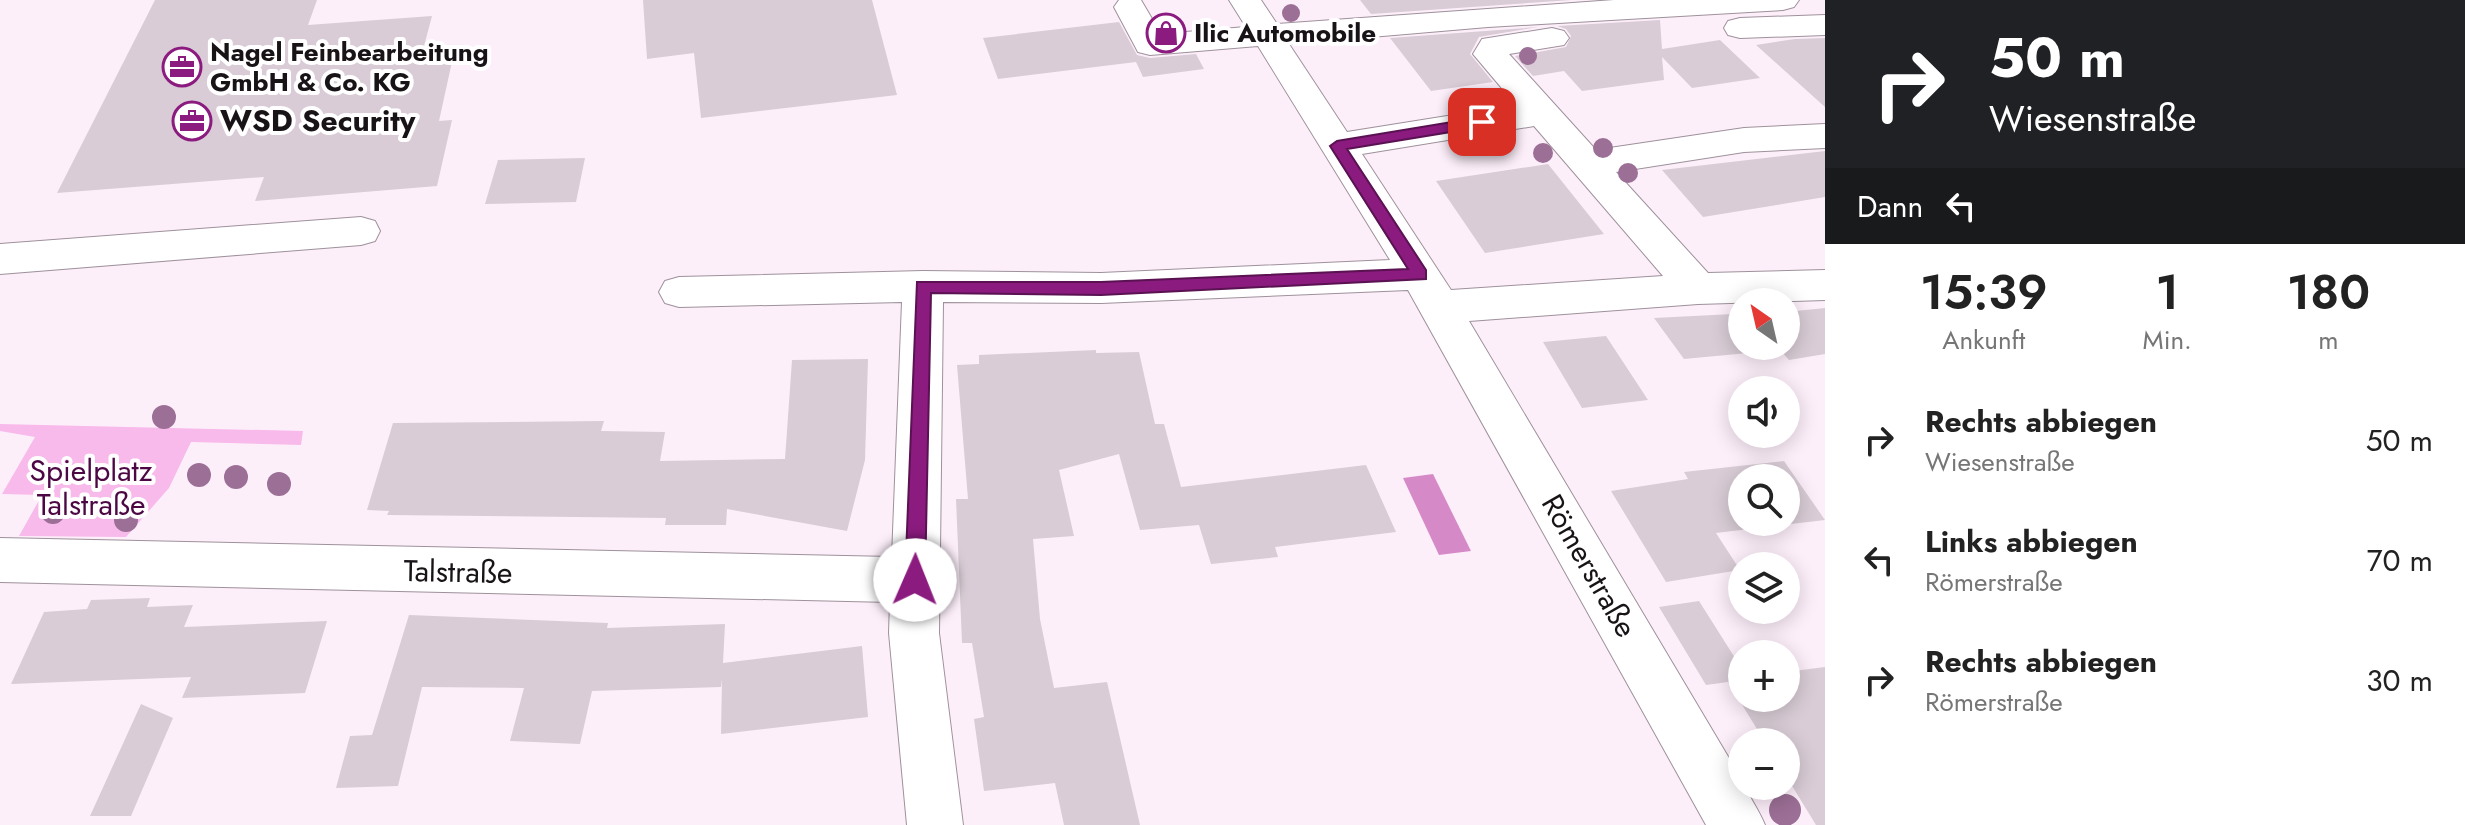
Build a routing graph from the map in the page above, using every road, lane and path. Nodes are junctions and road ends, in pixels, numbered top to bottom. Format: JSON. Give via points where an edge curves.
{"nodes":[{"id":1,"x":1783,"y":0,"type":"edge"},
{"id":2,"x":1130,"y":7,"type":"dead end"},
{"id":3,"x":1256,"y":18,"type":"edge"},
{"id":4,"x":1825,"y":25,"type":"edge"},
{"id":5,"x":1540,"y":113,"type":"junction"},
{"id":6,"x":1825,"y":136,"type":"edge"},
{"id":7,"x":1337,"y":146,"type":"junction"},
{"id":8,"x":1586,"y":164,"type":"junction"},
{"id":9,"x":361,"y":231,"type":"dead end"},
{"id":10,"x":0,"y":259,"type":"edge"},
{"id":11,"x":1825,"y":285,"type":"edge"},
{"id":12,"x":923,"y":286,"type":"junction"},
{"id":13,"x":1698,"y":289,"type":"junction"},
{"id":14,"x":1430,"y":290,"type":"junction"},
{"id":15,"x":679,"y":292,"type":"dead end"},
{"id":16,"x":0,"y":560,"type":"edge"},
{"id":17,"x":915,"y":580,"type":"junction"},
{"id":18,"x":935,"y":825,"type":"edge"},
{"id":19,"x":1737,"y":825,"type":"edge"}],
"edges":[{"from":1,"to":3,"type":"street","via":[[1488,17]]},
{"from":2,"to":3,"type":"street","via":[[1150,45]]},
{"from":3,"to":7,"type":"street","name":"Römerstraße"},
{"from":4,"to":5,"type":"street","via":[[1581,34],[1494,46],[1490,54]]},
{"from":5,"to":7,"type":"street"},
{"from":5,"to":8,"type":"street"},
{"from":6,"to":8,"type":"street","via":[[1744,140]]},
{"from":7,"to":14,"type":"street","name":"Römerstraße"},
{"from":8,"to":13,"type":"street"},
{"from":9,"to":10,"type":"street"},
{"from":11,"to":13,"type":"street"},
{"from":12,"to":14,"type":"street"},
{"from":12,"to":15,"type":"street"},
{"from":12,"to":17,"type":"street"},
{"from":13,"to":14,"type":"street"},
{"from":14,"to":19,"type":"street","name":"Römerstraße"},
{"from":16,"to":17,"type":"street","name":"Talstraße"},
{"from":17,"to":18,"type":"street","via":[[914,633]]}]}
